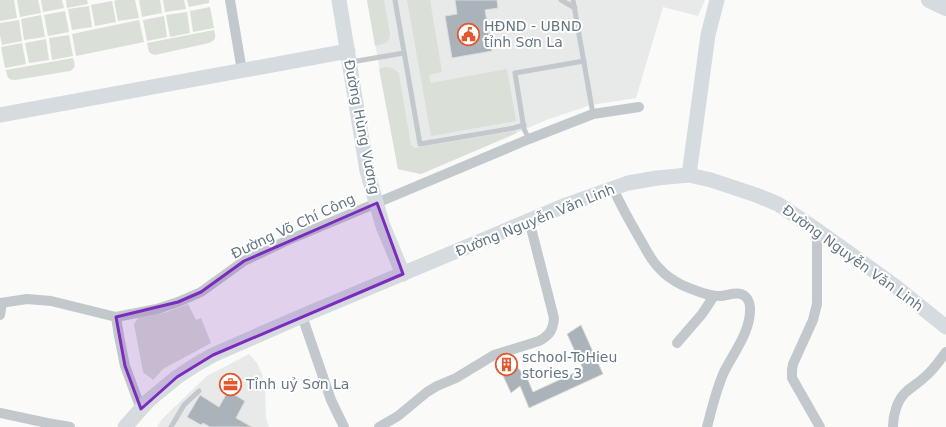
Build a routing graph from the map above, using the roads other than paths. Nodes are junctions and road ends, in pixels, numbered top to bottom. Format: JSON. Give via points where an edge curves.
{"nodes":[{"id":1,"x":230,"y":0,"type":"edge"},
{"id":2,"x":339,"y":0,"type":"edge"},
{"id":3,"x":395,"y":0,"type":"edge"},
{"id":4,"x":561,"y":0,"type":"edge"},
{"id":5,"x":573,"y":0,"type":"edge"},
{"id":6,"x":717,"y":0,"type":"edge"},
{"id":7,"x":929,"y":0,"type":"edge"},
{"id":8,"x":575,"y":8,"type":"junction"},
{"id":9,"x":946,"y":8,"type":"edge"},
{"id":10,"x":404,"y":53,"type":"junction"},
{"id":11,"x":349,"y":57,"type":"junction"},
{"id":12,"x":584,"y":61,"type":"junction"},
{"id":13,"x":242,"y":71,"type":"junction"},
{"id":14,"x":639,"y":107,"type":"dead end"},
{"id":15,"x":593,"y":114,"type":"junction"},
{"id":16,"x":0,"y":115,"type":"edge"},
{"id":17,"x":524,"y":125,"type":"junction"},
{"id":18,"x":529,"y":139,"type":"junction"},
{"id":19,"x":689,"y":175,"type":"junction"},
{"id":20,"x":613,"y":188,"type":"junction"},
{"id":21,"x":377,"y":203,"type":"junction"},
{"id":22,"x":529,"y":220,"type":"junction"},
{"id":23,"x":817,"y":230,"type":"junction"},
{"id":24,"x":403,"y":274,"type":"junction"},
{"id":25,"x":714,"y":296,"type":"junction"},
{"id":26,"x":1,"y":303,"type":"edge"},
{"id":27,"x":0,"y":316,"type":"edge"},
{"id":28,"x":302,"y":316,"type":"junction"},
{"id":29,"x":116,"y":317,"type":"junction"},
{"id":30,"x":946,"y":327,"type":"edge"},
{"id":31,"x":677,"y":343,"type":"dead end"},
{"id":32,"x":946,"y":352,"type":"edge"},
{"id":33,"x":199,"y":391,"type":"dead end"},
{"id":34,"x":141,"y":409,"type":"junction"},
{"id":35,"x":0,"y":413,"type":"edge"},
{"id":36,"x":70,"y":427,"type":"edge"},
{"id":37,"x":125,"y":427,"type":"edge"},
{"id":38,"x":171,"y":427,"type":"edge"},
{"id":39,"x":344,"y":427,"type":"edge"},
{"id":40,"x":379,"y":427,"type":"edge"},
{"id":41,"x":706,"y":427,"type":"edge"},
{"id":42,"x":820,"y":427,"type":"edge"},
{"id":43,"x":893,"y":427,"type":"edge"}],
"edges":[{"from":1,"to":13,"type":"street"},
{"from":2,"to":11,"type":"street","name":"Đường Hùng Vương"},
{"from":3,"to":10,"type":"lane"},
{"from":4,"to":8,"type":"lane"},
{"from":5,"to":8,"type":"lane"},
{"from":6,"to":19,"type":"street","via":[[708,35]]},
{"from":7,"to":9,"type":"main road"},
{"from":8,"to":12,"type":"lane"},
{"from":10,"to":11,"type":"lane"},
{"from":10,"to":17,"type":"lane","via":[[420,144]]},
{"from":11,"to":13,"type":"street"},
{"from":11,"to":21,"type":"street","name":"Đường Hùng Vương","via":[[368,170]]},
{"from":12,"to":15,"type":"lane"},
{"from":12,"to":17,"type":"lane","via":[[515,72]]},
{"from":13,"to":16,"type":"street"},
{"from":14,"to":15,"type":"street","name":"Đường Võ Chí Công"},
{"from":15,"to":18,"type":"street","name":"Đường Võ Chí Công"},
{"from":17,"to":18,"type":"lane"},
{"from":18,"to":21,"type":"street","name":"Đường Võ Chí Công"},
{"from":19,"to":20,"type":"street","name":"Đường Nguyễn Văn Linh","via":[[657,178]]},
{"from":19,"to":23,"type":"street","name":"Đường Nguyễn Văn Linh","via":[[711,180],[778,204]]},
{"from":20,"to":22,"type":"street","name":"Đường Nguyễn Văn Linh"},
{"from":20,"to":25,"type":"street","via":[[628,220],[660,270],[681,284]]},
{"from":21,"to":24,"type":"street","name":"Đường Hùng Vương","via":[[383,226]]},
{"from":21,"to":29,"type":"street","name":"Đường Võ Chí Công","via":[[244,261],[201,292],[157,309]]},
{"from":22,"to":24,"type":"street","name":"Đường Nguyễn Văn Linh"},
{"from":22,"to":40,"type":"street","via":[[554,318],[549,334],[539,341],[494,355],[456,378],[437,386]]},
{"from":23,"to":30,"type":"street","name":"Đường Nguyễn Văn Linh","via":[[895,286]]},
{"from":23,"to":42,"type":"street","via":[[817,304],[794,364],[792,378]]},
{"from":24,"to":28,"type":"street","name":"Đường Nguyễn Văn Linh"},
{"from":25,"to":31,"type":"street"},
{"from":25,"to":41,"type":"street","via":[[745,296],[750,307],[750,316],[744,336],[717,390]]},
{"from":26,"to":27,"type":"street"},
{"from":26,"to":29,"type":"street","name":"Đường Võ Chí Công","via":[[27,299],[51,301]]},
{"from":28,"to":34,"type":"street","name":"Đường Nguyễn Văn Linh","via":[[197,364],[177,377]]},
{"from":28,"to":39,"type":"street","via":[[331,400]]},
{"from":29,"to":34,"type":"street","via":[[125,366]]},
{"from":32,"to":43,"type":"street","via":[[931,372],[905,393],[896,410]]},
{"from":33,"to":38,"type":"lane","via":[[184,405]]},
{"from":34,"to":37,"type":"street","name":"Đường Nguyễn Văn Linh"},
{"from":35,"to":36,"type":"street"}]}
